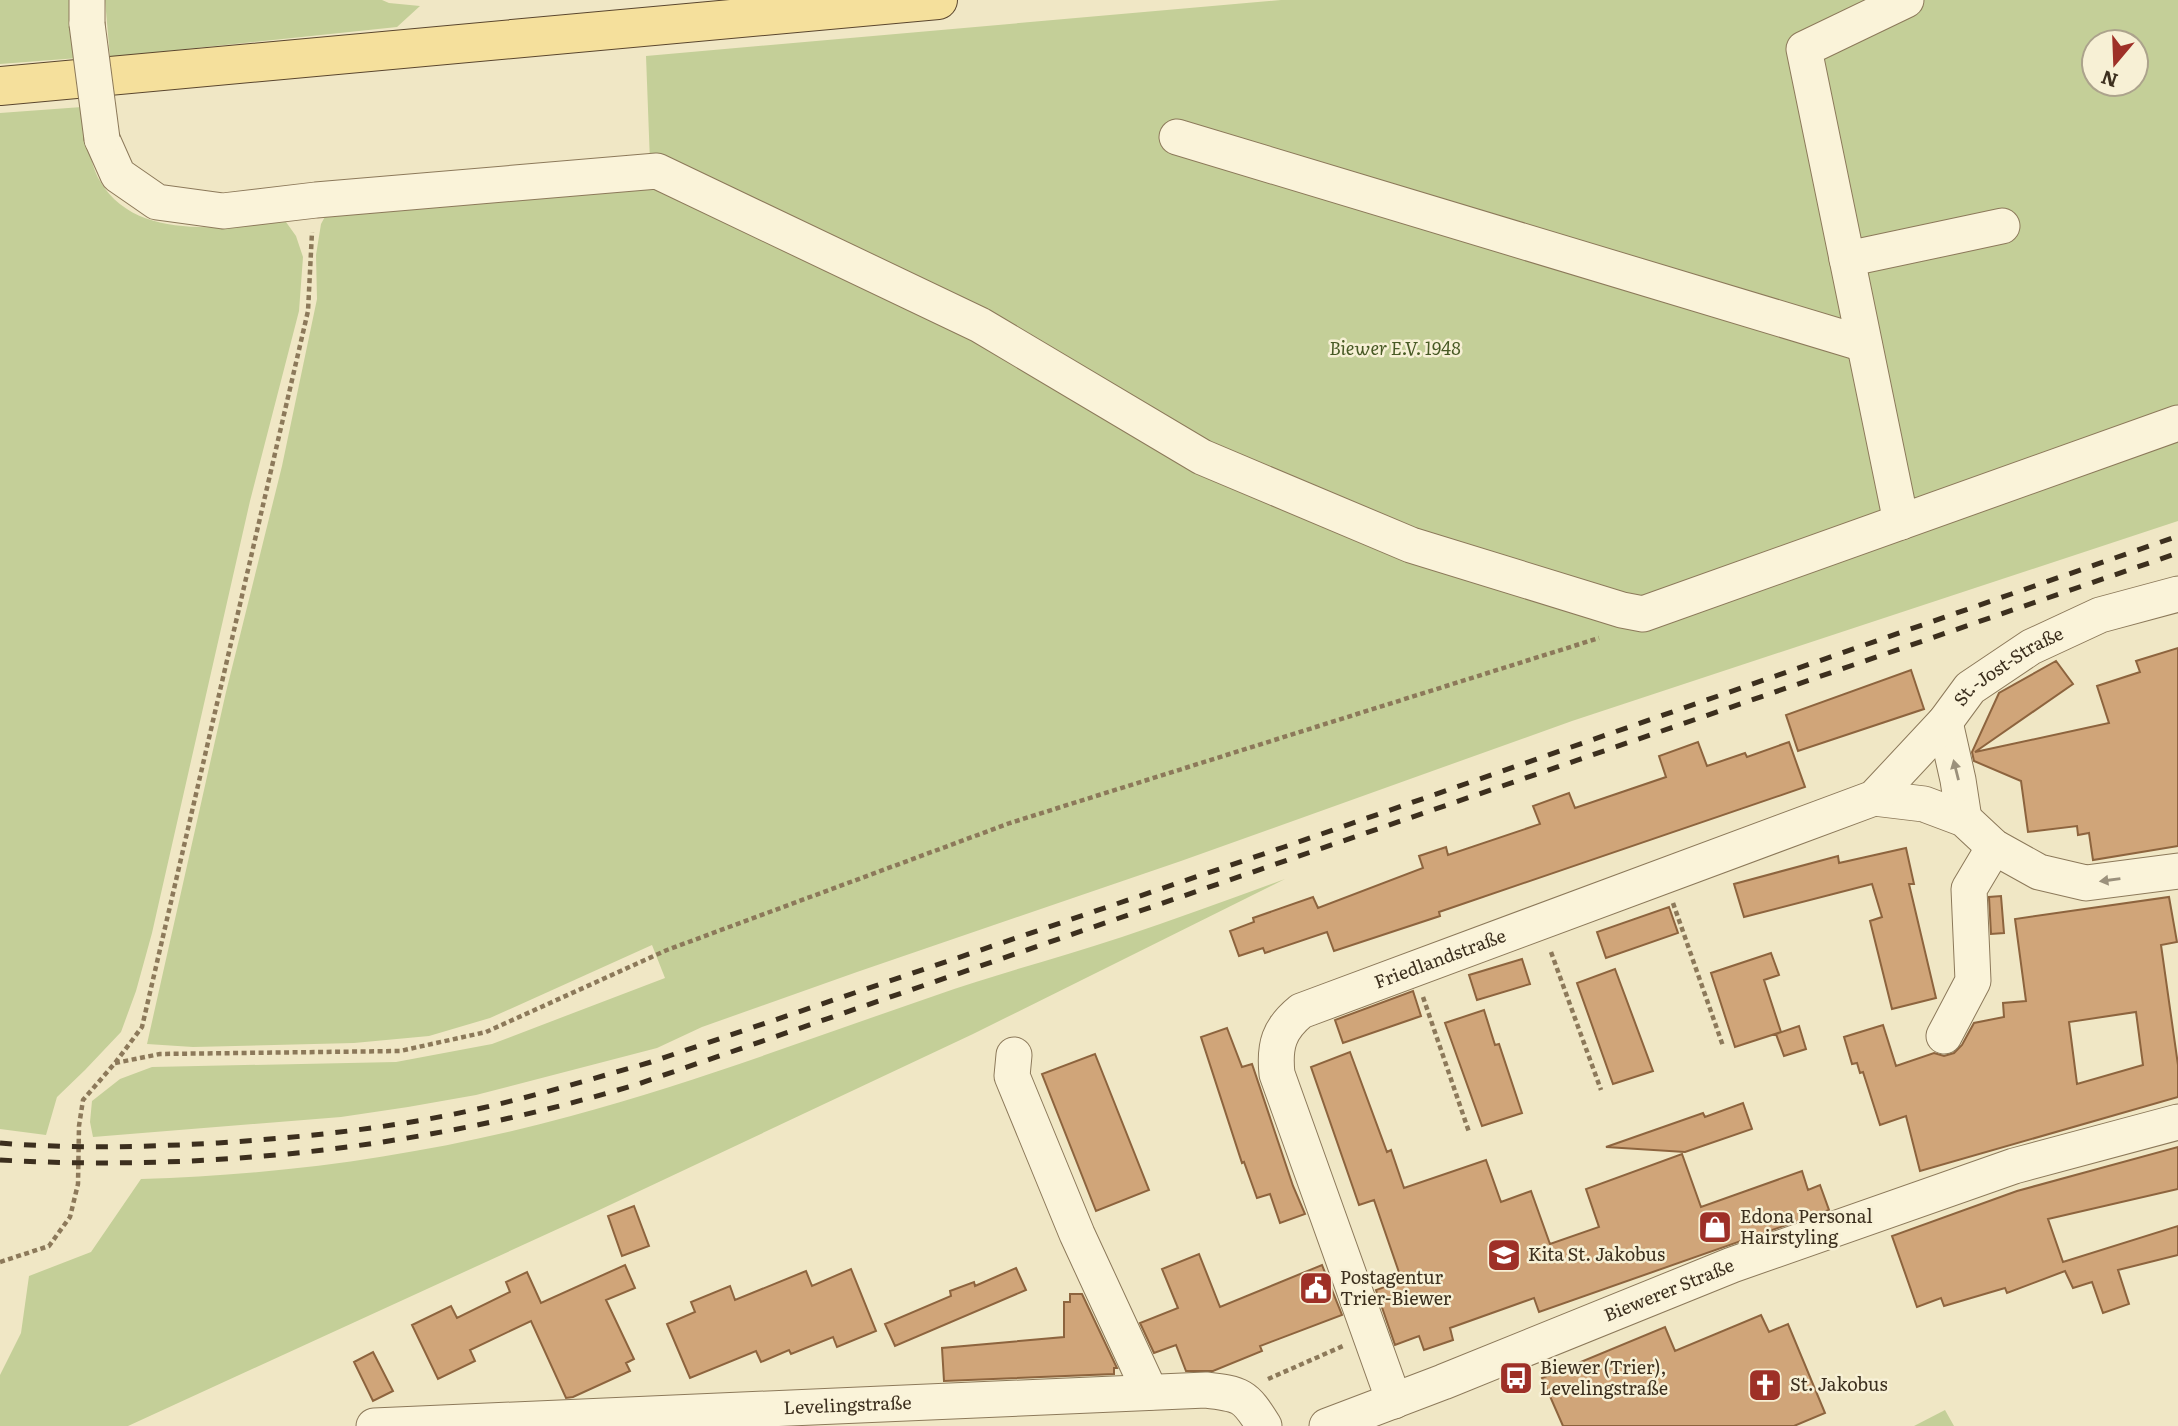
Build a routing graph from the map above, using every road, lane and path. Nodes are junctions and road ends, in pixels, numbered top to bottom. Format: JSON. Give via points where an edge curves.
{"nodes":[{"id":1,"x":938,"y":0,"type":"edge"},
{"id":2,"x":1906,"y":0,"type":"edge"},
{"id":3,"x":87,"y":12,"type":"edge"},
{"id":4,"x":0,"y":86,"type":"edge"},
{"id":5,"x":1177,"y":137,"type":"dead end"},
{"id":6,"x":316,"y":200,"type":"junction"},
{"id":7,"x":2002,"y":226,"type":"dead end"},
{"id":8,"x":1847,"y":259,"type":"junction"},
{"id":9,"x":1864,"y":344,"type":"junction"},
{"id":10,"x":2178,"y":423,"type":"edge"},
{"id":11,"x":1900,"y":522,"type":"junction"},
{"id":12,"x":2178,"y":594,"type":"edge"},
{"id":13,"x":1643,"y":614,"type":"junction"},
{"id":14,"x":1945,"y":722,"type":"junction"},
{"id":15,"x":1874,"y":798,"type":"junction"},
{"id":16,"x":1964,"y":819,"type":"junction"},
{"id":17,"x":1994,"y":847,"type":"junction"},
{"id":18,"x":2178,"y":871,"type":"edge"},
{"id":19,"x":1664,"y":876,"type":"junction"},
{"id":20,"x":1540,"y":922,"type":"junction"},
{"id":21,"x":1413,"y":969,"type":"junction"},
{"id":22,"x":1944,"y":1036,"type":"dead end"},
{"id":23,"x":1723,"y":1046,"type":"dead end"},
{"id":24,"x":1014,"y":1055,"type":"dead end"},
{"id":25,"x":115,"y":1063,"type":"junction"},
{"id":26,"x":1601,"y":1090,"type":"dead end"},
{"id":27,"x":2178,"y":1122,"type":"edge"},
{"id":28,"x":1469,"y":1132,"type":"dead end"},
{"id":29,"x":0,"y":1262,"type":"edge"},
{"id":30,"x":1370,"y":1334,"type":"junction"},
{"id":31,"x":1150,"y":1392,"type":"junction"},
{"id":32,"x":1235,"y":1393,"type":"junction"},
{"id":33,"x":1394,"y":1401,"type":"junction"},
{"id":34,"x":656,"y":1420,"type":"edge"},
{"id":35,"x":374,"y":1426,"type":"edge"},
{"id":36,"x":1264,"y":1426,"type":"edge"},
{"id":37,"x":1327,"y":1426,"type":"edge"}],
"edges":[{"from":1,"to":4,"type":"main road"},
{"from":2,"to":8,"type":"street","via":[[1804,49]]},
{"from":3,"to":6,"type":"street","bridge":true,"via":[[102,139],[118,175],[157,202],[223,212]]},
{"from":5,"to":9,"type":"street"},
{"from":6,"to":13,"type":"street","via":[[657,171],[980,326],[1202,457],[1411,544]]},
{"from":6,"to":25,"type":"path","via":[[308,311],[275,461],[142,1027]]},
{"from":7,"to":8,"type":"street"},
{"from":8,"to":9,"type":"street"},
{"from":9,"to":11,"type":"street"},
{"from":10,"to":11,"type":"street"},
{"from":11,"to":13,"type":"street"},
{"from":12,"to":14,"type":"street","name":"St.-Jost-Straße","via":[[2100,615],[2031,647],[1970,688]]},
{"from":13,"to":25,"type":"path","via":[[1618,632],[1010,823],[667,950],[486,1032],[400,1051],[160,1054]]},
{"from":14,"to":15,"type":"street","name":"Friedlandstraße"},
{"from":16,"to":14,"type":"street","name":"St.-Jost-Straße","one_way":true},
{"from":15,"to":16,"type":"street","via":[[1924,804]]},
{"from":15,"to":19,"type":"street","name":"Friedlandstraße"},
{"from":16,"to":17,"type":"street"},
{"from":18,"to":17,"type":"street","one_way":true,"via":[[2086,883],[2039,872]]},
{"from":17,"to":22,"type":"street","via":[[1969,889],[1973,981]]},
{"from":19,"to":20,"type":"street","name":"Friedlandstraße"},
{"from":19,"to":23,"type":"path"},
{"from":20,"to":21,"type":"street","name":"Friedlandstraße"},
{"from":20,"to":26,"type":"path"},
{"from":21,"to":28,"type":"path"},
{"from":21,"to":30,"type":"street","name":"Friedlandstraße","via":[[1301,1011],[1285,1024],[1275,1055],[1277,1073]]},
{"from":24,"to":31,"type":"street","via":[[1012,1076],[1077,1234]]},
{"from":25,"to":29,"type":"path","via":[[83,1100],[78,1184],[70,1217],[49,1246]]},
{"from":27,"to":33,"type":"street","name":"Biewerer Straße","via":[[2014,1166],[1732,1265]]},
{"from":30,"to":32,"type":"path"},
{"from":30,"to":33,"type":"street","name":"Friedlandstraße"},
{"from":31,"to":32,"type":"street","name":"Levelingstraße"},
{"from":31,"to":34,"type":"street","name":"Levelingstraße"},
{"from":32,"to":36,"type":"street","via":[[1253,1408]]},
{"from":33,"to":37,"type":"street","name":"Biewerer Straße"},
{"from":34,"to":35,"type":"street","name":"Levelingstraße"}]}
